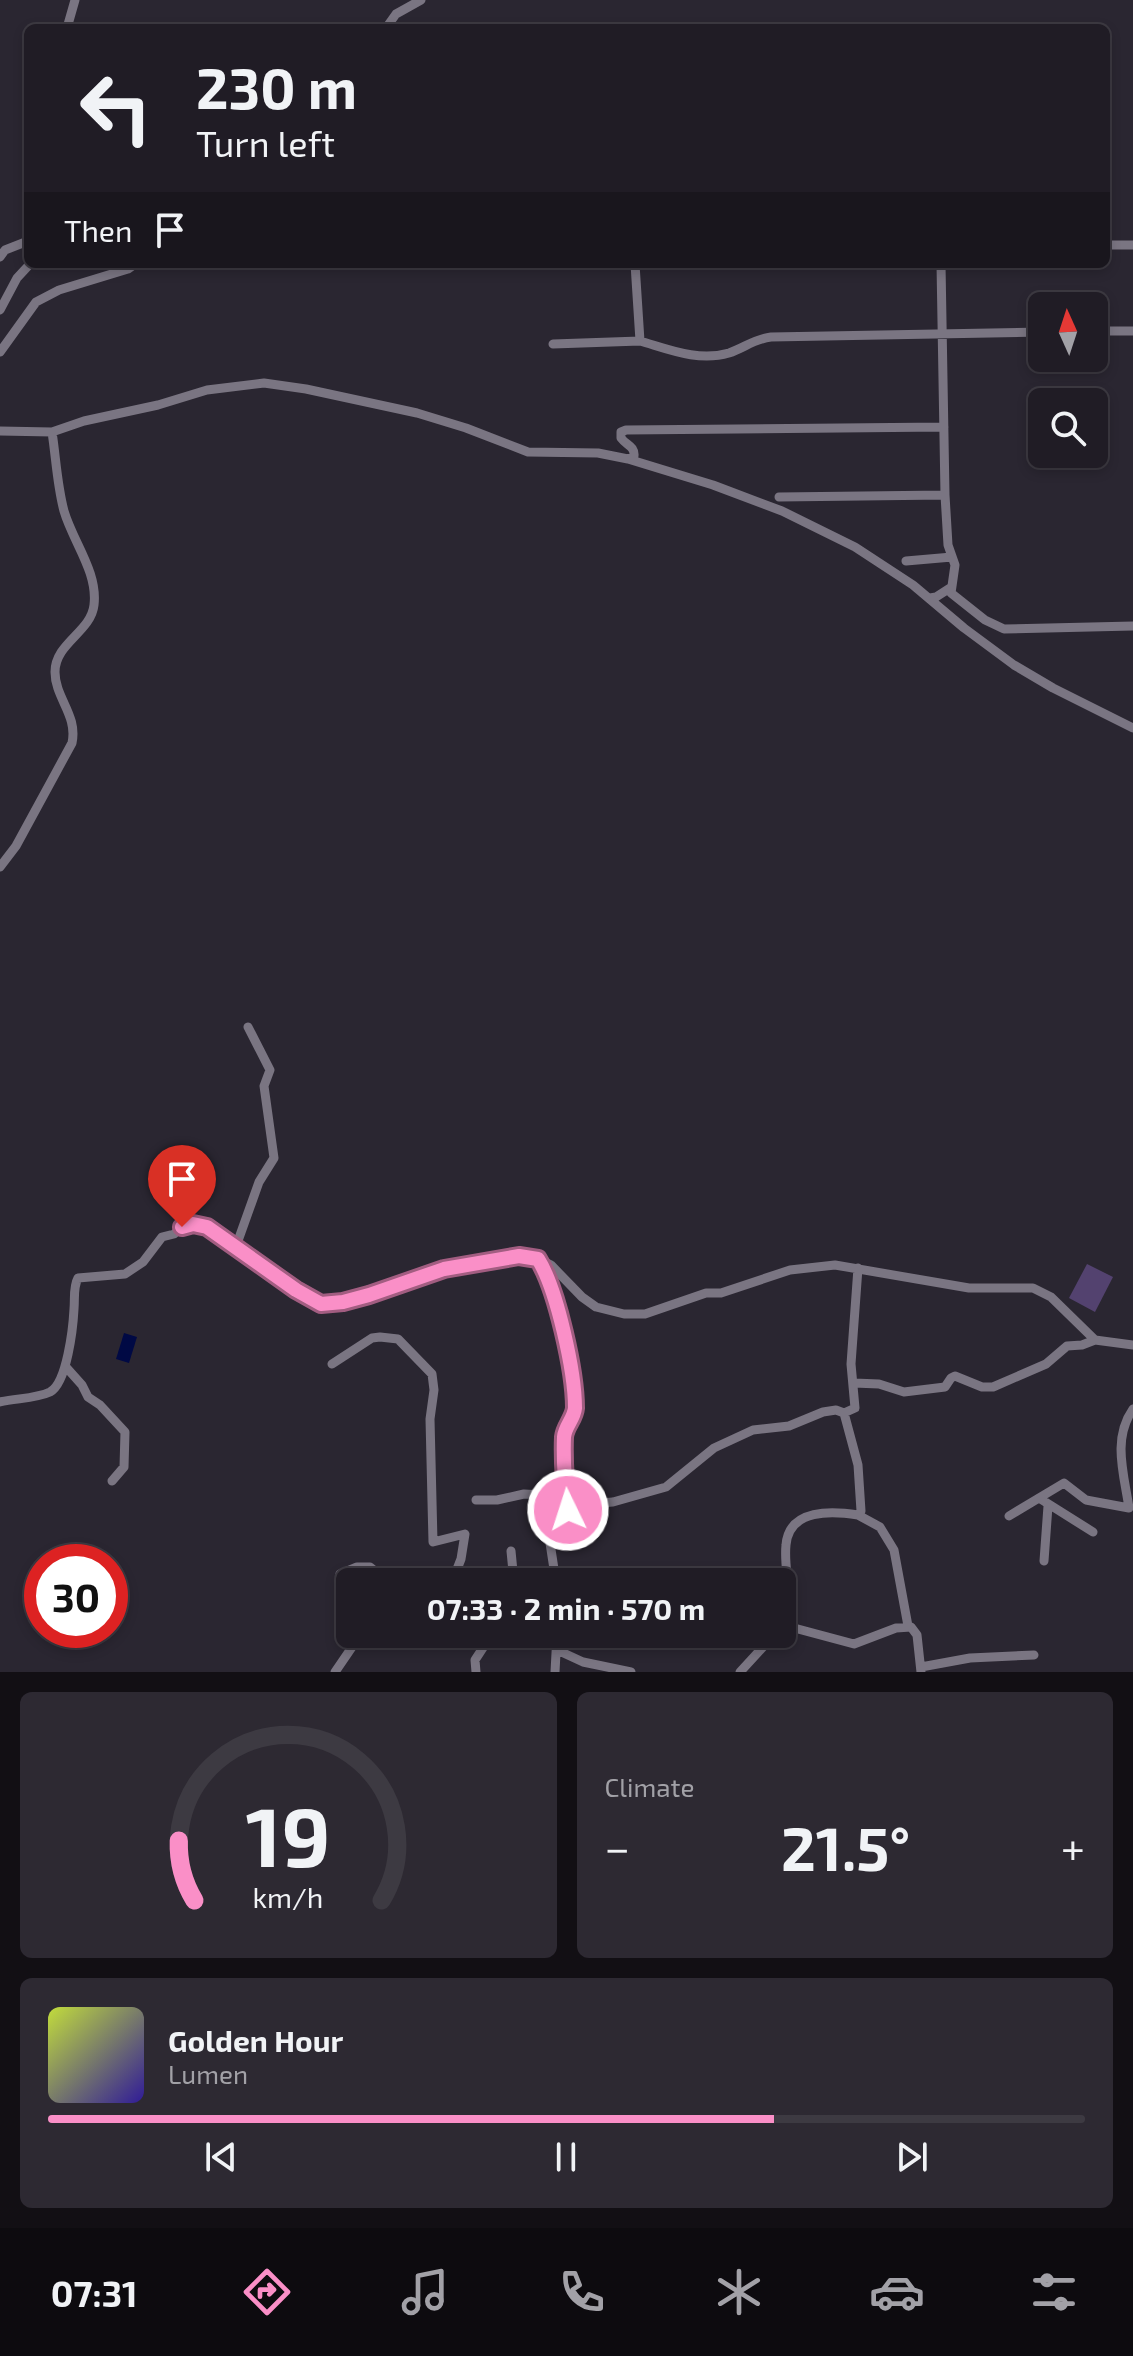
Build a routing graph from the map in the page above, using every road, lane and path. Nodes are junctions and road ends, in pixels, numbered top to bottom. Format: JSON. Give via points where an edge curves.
{"nodes":[{"id":1,"x":75,"y":0,"type":"edge"},
{"id":2,"x":421,"y":0,"type":"edge"},
{"id":3,"x":68,"y":24,"type":"edge"},
{"id":4,"x":389,"y":24,"type":"edge"},
{"id":5,"x":24,"y":243,"type":"edge"},
{"id":6,"x":1110,"y":245,"type":"edge"},
{"id":7,"x":1133,"y":245,"type":"edge"},
{"id":8,"x":0,"y":257,"type":"edge"},
{"id":9,"x":26,"y":268,"type":"edge"},
{"id":10,"x":129,"y":268,"type":"edge"},
{"id":11,"x":635,"y":268,"type":"edge"},
{"id":12,"x":941,"y":268,"type":"edge"},
{"id":13,"x":0,"y":310,"type":"edge"},
{"id":14,"x":1108,"y":331,"type":"edge"},
{"id":15,"x":1133,"y":331,"type":"edge"},
{"id":16,"x":1028,"y":332,"type":"edge"},
{"id":17,"x":943,"y":335,"type":"junction"},
{"id":18,"x":640,"y":341,"type":"junction"},
{"id":19,"x":553,"y":344,"type":"dead end"},
{"id":20,"x":0,"y":352,"type":"edge"},
{"id":21,"x":944,"y":427,"type":"junction"},
{"id":22,"x":0,"y":431,"type":"edge"},
{"id":23,"x":52,"y":432,"type":"junction"},
{"id":24,"x":628,"y":459,"type":"junction"},
{"id":25,"x":945,"y":495,"type":"junction"},
{"id":26,"x":779,"y":497,"type":"dead end"},
{"id":27,"x":952,"y":557,"type":"junction"},
{"id":28,"x":906,"y":561,"type":"dead end"},
{"id":29,"x":950,"y":588,"type":"junction"},
{"id":30,"x":930,"y":598,"type":"junction"},
{"id":31,"x":1133,"y":626,"type":"edge"},
{"id":32,"x":1133,"y":728,"type":"edge"},
{"id":33,"x":0,"y":867,"type":"edge"},
{"id":34,"x":248,"y":1027,"type":"dead end"},
{"id":35,"x":231,"y":1243,"type":"junction"},
{"id":36,"x":538,"y":1259,"type":"junction"},
{"id":37,"x":858,"y":1268,"type":"junction"},
{"id":38,"x":1095,"y":1340,"type":"junction"},
{"id":39,"x":1133,"y":1345,"type":"edge"},
{"id":40,"x":332,"y":1364,"type":"dead end"},
{"id":41,"x":65,"y":1366,"type":"junction"},
{"id":42,"x":854,"y":1383,"type":"junction"},
{"id":43,"x":0,"y":1402,"type":"edge"},
{"id":44,"x":1133,"y":1409,"type":"edge"},
{"id":45,"x":844,"y":1413,"type":"junction"},
{"id":46,"x":112,"y":1481,"type":"dead end"},
{"id":47,"x":564,"y":1492,"type":"junction"},
{"id":48,"x":1039,"y":1498,"type":"junction"},
{"id":49,"x":476,"y":1500,"type":"dead end"},
{"id":50,"x":1048,"y":1506,"type":"junction"},
{"id":51,"x":858,"y":1515,"type":"junction"},
{"id":52,"x":1009,"y":1516,"type":"dead end"},
{"id":53,"x":1093,"y":1532,"type":"dead end"},
{"id":54,"x":511,"y":1551,"type":"dead end"},
{"id":55,"x":1044,"y":1561,"type":"dead end"},
{"id":56,"x":457,"y":1568,"type":"edge"},
{"id":57,"x":513,"y":1568,"type":"edge"},
{"id":58,"x":554,"y":1568,"type":"edge"},
{"id":59,"x":788,"y":1568,"type":"edge"},
{"id":60,"x":908,"y":1626,"type":"junction"},
{"id":61,"x":796,"y":1629,"type":"edge"},
{"id":62,"x":351,"y":1648,"type":"edge"},
{"id":63,"x":483,"y":1648,"type":"edge"},
{"id":64,"x":762,"y":1648,"type":"edge"},
{"id":65,"x":557,"y":1650,"type":"joint"},
{"id":66,"x":1034,"y":1655,"type":"dead end"},
{"id":67,"x":921,"y":1670,"type":"edge"},
{"id":68,"x":335,"y":1672,"type":"edge"},
{"id":69,"x":476,"y":1672,"type":"edge"},
{"id":70,"x":555,"y":1672,"type":"edge"},
{"id":71,"x":631,"y":1672,"type":"edge"},
{"id":72,"x":740,"y":1672,"type":"edge"}],
"edges":[{"from":1,"to":3,"type":"street"},
{"from":2,"to":4,"type":"street"},
{"from":5,"to":8,"type":"street"},
{"from":6,"to":7,"type":"street"},
{"from":9,"to":13,"type":"street"},
{"from":10,"to":20,"type":"street","via":[[36,302]]},
{"from":11,"to":18,"type":"street"},
{"from":12,"to":17,"type":"street"},
{"from":14,"to":15,"type":"street"},
{"from":16,"to":17,"type":"street"},
{"from":17,"to":18,"type":"street","via":[[771,337],[709,356]]},
{"from":17,"to":21,"type":"street"},
{"from":18,"to":19,"type":"street"},
{"from":21,"to":24,"type":"street","via":[[624,430],[621,438],[634,453]]},
{"from":21,"to":25,"type":"street"},
{"from":22,"to":23,"type":"street"},
{"from":23,"to":24,"type":"street","via":[[219,387],[264,383],[417,413],[528,452]]},
{"from":23,"to":33,"type":"street","via":[[65,512],[90,573],[95,604],[91,618],[63,648],[55,669],[72,718],[72,743]]},
{"from":24,"to":30,"type":"street","via":[[796,517],[880,561]]},
{"from":25,"to":26,"type":"street"},
{"from":25,"to":27,"type":"street"},
{"from":27,"to":28,"type":"street"},
{"from":27,"to":29,"type":"street"},
{"from":29,"to":30,"type":"street"},
{"from":29,"to":31,"type":"street","via":[[953,597],[1004,629]]},
{"from":30,"to":32,"type":"street","via":[[1014,665]]},
{"from":34,"to":35,"type":"street","via":[[270,1070],[264,1086],[274,1158],[259,1182],[239,1238]]},
{"from":35,"to":36,"type":"street","via":[[321,1304],[369,1295],[444,1269],[510,1257]]},
{"from":35,"to":41,"type":"street","via":[[207,1227],[185,1225],[162,1237],[132,1270],[78,1278]]},
{"from":36,"to":37,"type":"street","via":[[555,1267],[596,1307],[632,1315],[654,1313],[800,1268]]},
{"from":36,"to":47,"type":"street","via":[[568,1351],[573,1388],[574,1416],[564,1436]]},
{"from":37,"to":38,"type":"street","via":[[969,1288],[1033,1288],[1051,1297]]},
{"from":37,"to":42,"type":"street"},
{"from":38,"to":39,"type":"street"},
{"from":38,"to":42,"type":"street","via":[[1067,1346],[1046,1364],[989,1387],[955,1376],[945,1387],[904,1392]]},
{"from":40,"to":56,"type":"street","via":[[380,1337],[398,1339],[432,1374],[433,1542],[465,1534]]},
{"from":41,"to":43,"type":"street","via":[[50,1392]]},
{"from":41,"to":46,"type":"street","via":[[125,1432],[124,1467]]},
{"from":42,"to":45,"type":"street","via":[[855,1408]]},
{"from":44,"to":48,"type":"street","via":[[1120,1440],[1129,1508],[1086,1500],[1064,1483]]},
{"from":45,"to":47,"type":"street","via":[[831,1410],[789,1426],[749,1432],[714,1448],[653,1493],[604,1503]]},
{"from":45,"to":51,"type":"street","via":[[859,1471]]},
{"from":47,"to":49,"type":"street"},
{"from":47,"to":58,"type":"street","via":[[567,1517],[550,1543]]},
{"from":48,"to":50,"type":"street"},
{"from":48,"to":52,"type":"street"},
{"from":50,"to":53,"type":"street"},
{"from":50,"to":55,"type":"street"},
{"from":51,"to":59,"type":"street","via":[[823,1512],[795,1525],[786,1542]]},
{"from":51,"to":60,"type":"street","via":[[880,1527],[894,1550]]},
{"from":54,"to":57,"type":"street"},
{"from":60,"to":61,"type":"street","via":[[854,1644]]},
{"from":60,"to":67,"type":"street","via":[[917,1635]]},
{"from":62,"to":68,"type":"street"},
{"from":63,"to":69,"type":"street","via":[[475,1660]]},
{"from":64,"to":72,"type":"street"},
{"from":65,"to":70,"type":"street"},
{"from":65,"to":71,"type":"street","via":[[583,1662]]},
{"from":66,"to":67,"type":"street","via":[[970,1658]]}]}
